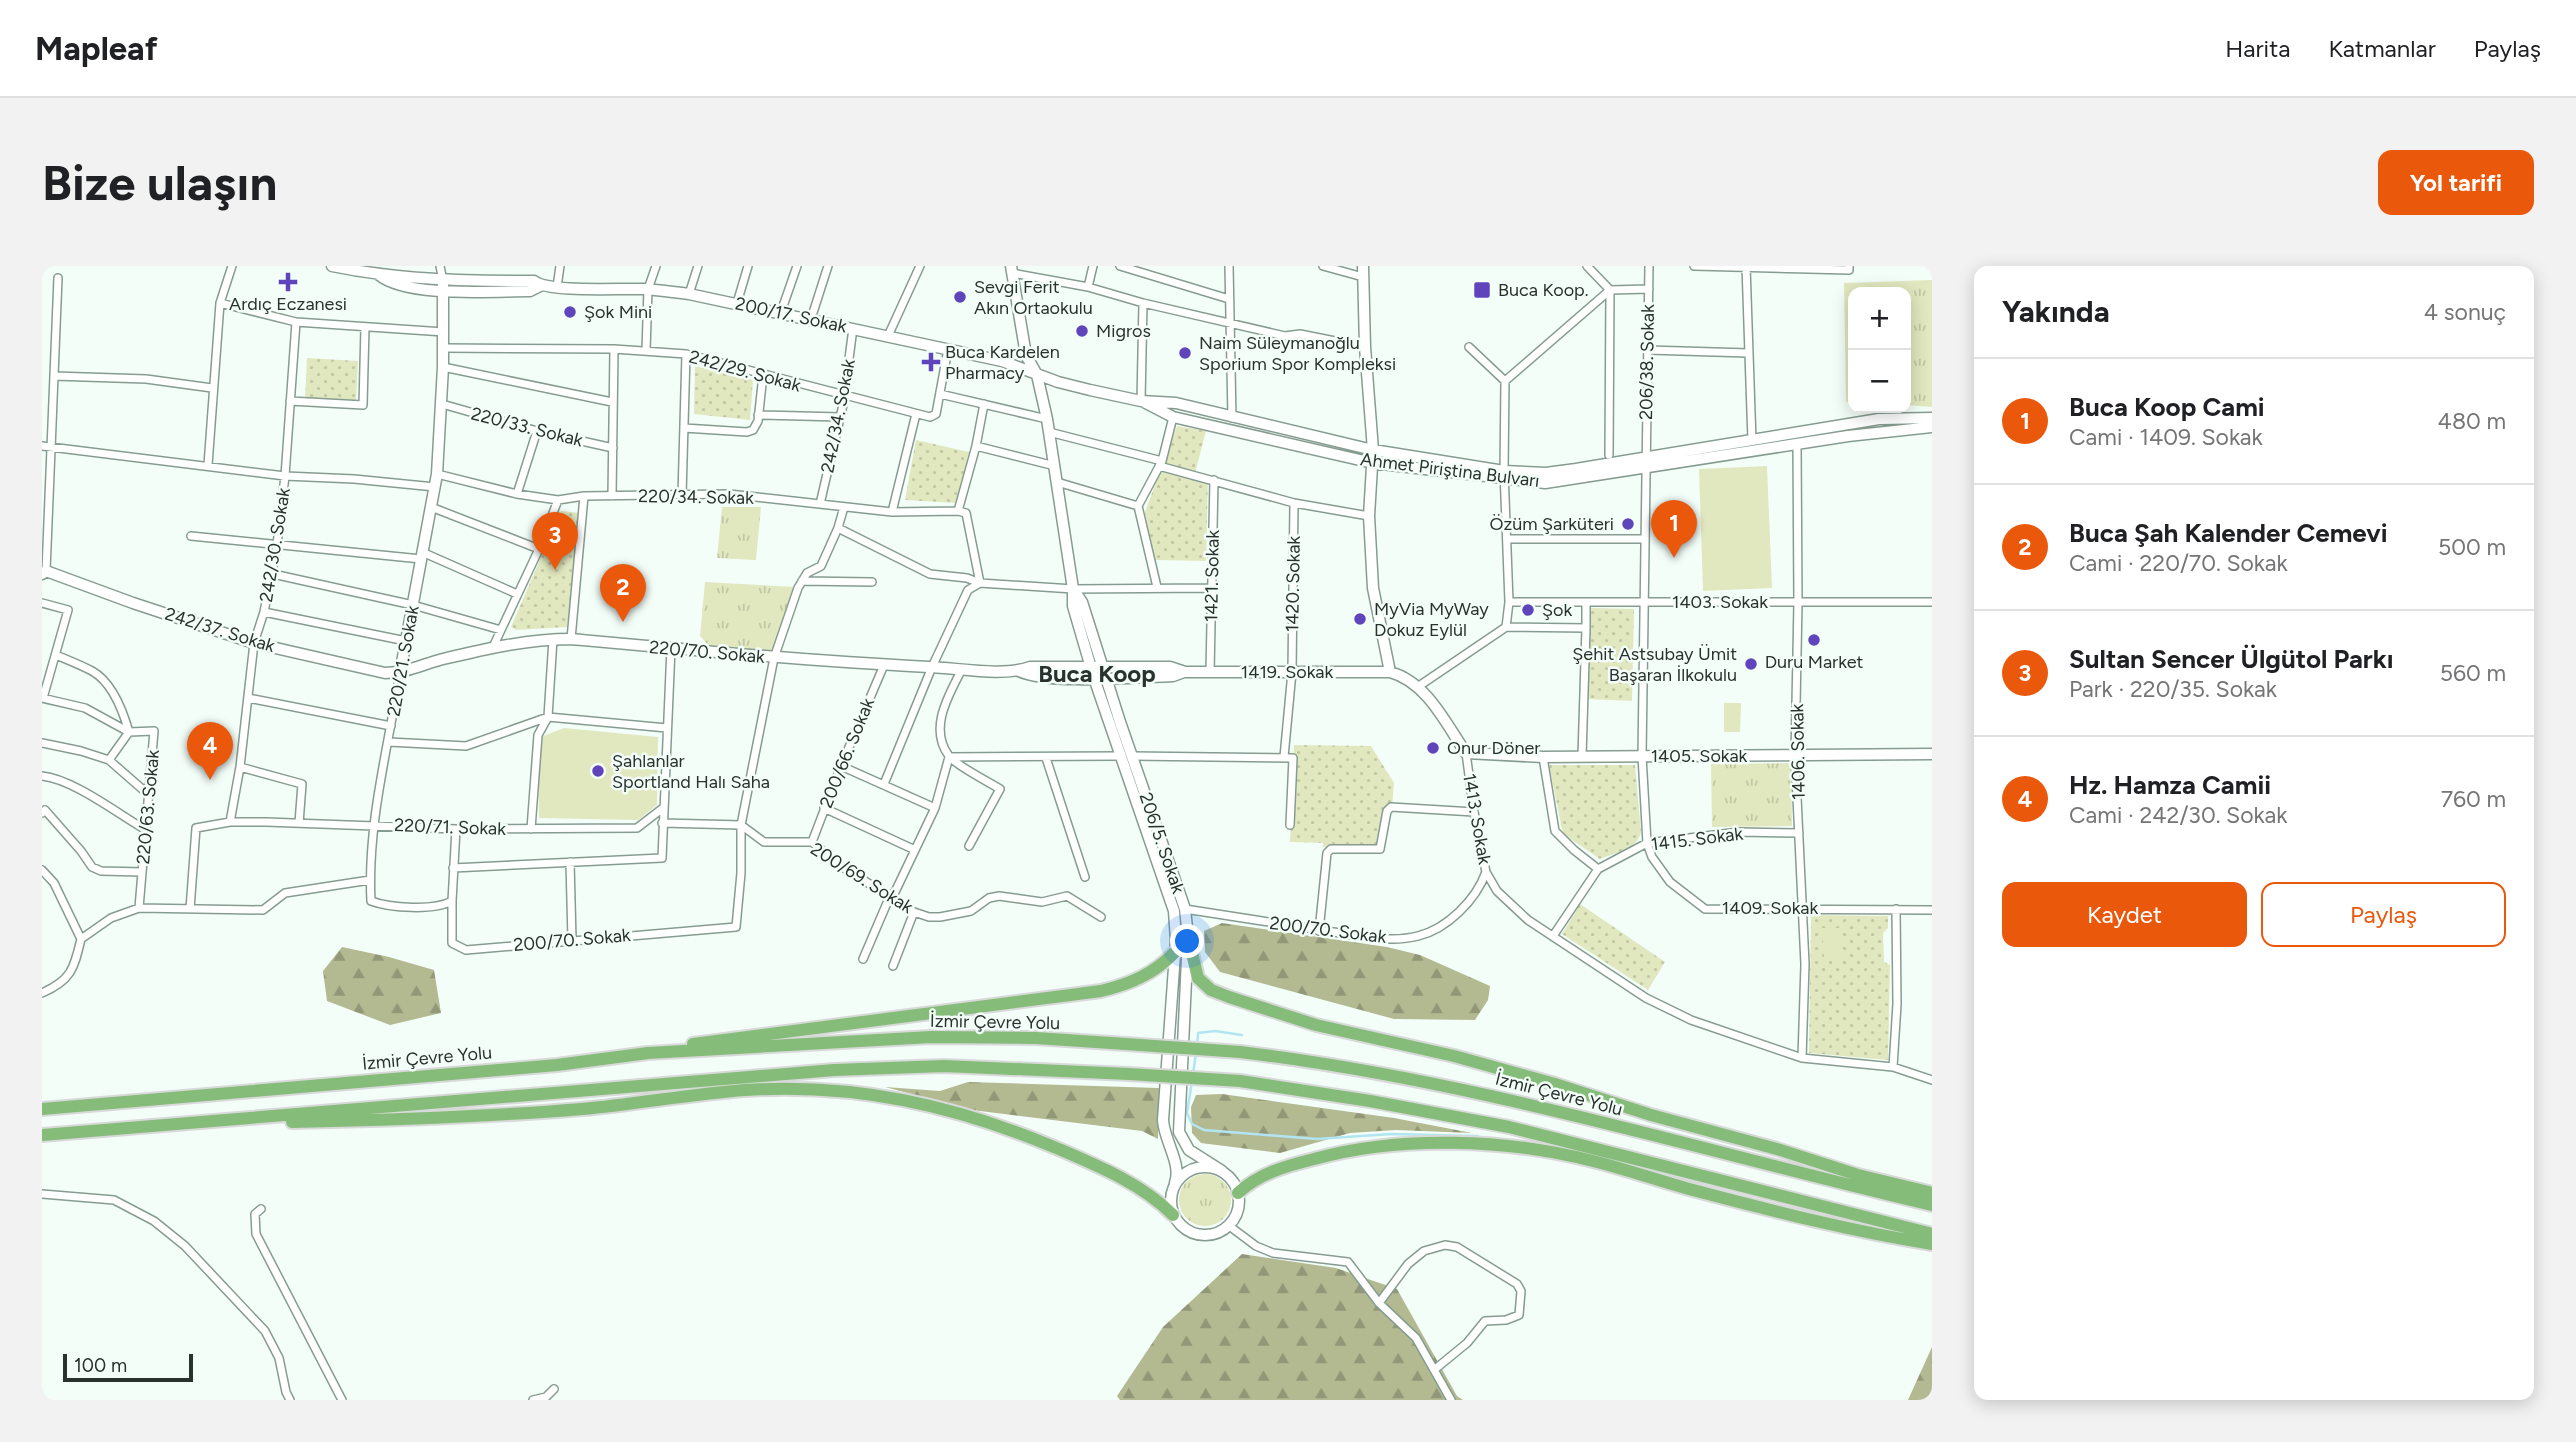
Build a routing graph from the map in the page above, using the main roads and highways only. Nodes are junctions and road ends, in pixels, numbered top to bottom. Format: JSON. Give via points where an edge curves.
{"nodes":[{"id":1,"x":332,"y":266,"type":"edge"},
{"id":2,"x":1363,"y":266,"type":"edge"},
{"id":3,"x":1012,"y":270,"type":"edge"},
{"id":4,"x":443,"y":286,"type":"junction"},
{"id":5,"x":1037,"y":375,"type":"junction"},
{"id":6,"x":1141,"y":401,"type":"junction"},
{"id":7,"x":1932,"y":418,"type":"edge"},
{"id":8,"x":1932,"y":427,"type":"edge"},
{"id":9,"x":1373,"y":450,"type":"junction"},
{"id":10,"x":1373,"y":463,"type":"junction"},
{"id":11,"x":1504,"y":475,"type":"junction"},
{"id":12,"x":44,"y":573,"type":"edge"},
{"id":13,"x":1390,"y":672,"type":"junction"},
{"id":14,"x":400,"y":673,"type":"junction"},
{"id":15,"x":1098,"y":673,"type":"junction"},
{"id":16,"x":1466,"y":754,"type":"joint"},
{"id":17,"x":1932,"y":754,"type":"edge"},
{"id":18,"x":1127,"y":756,"type":"junction"},
{"id":19,"x":1188,"y":937,"type":"junction"},
{"id":20,"x":1175,"y":952,"type":"junction"},
{"id":21,"x":648,"y":1053,"type":"junction"},
{"id":22,"x":42,"y":1109,"type":"edge"},
{"id":23,"x":176,"y":1124,"type":"junction"},
{"id":24,"x":42,"y":1135,"type":"edge"},
{"id":25,"x":1222,"y":1171,"type":"junction"},
{"id":26,"x":1175,"y":1184,"type":"junction"},
{"id":27,"x":1238,"y":1193,"type":"junction"},
{"id":28,"x":1932,"y":1193,"type":"edge"},
{"id":29,"x":1932,"y":1205,"type":"edge"},
{"id":30,"x":1173,"y":1214,"type":"junction"},
{"id":31,"x":1932,"y":1234,"type":"edge"},
{"id":32,"x":1932,"y":1244,"type":"edge"}],
"edges":[{"from":1,"to":4,"type":"main road","name":"200/17. Sokak"},
{"from":2,"to":9,"type":"main road"},
{"from":3,"to":5,"type":"main road","name":"206/5. Sokak","via":[[1026,355]]},
{"from":4,"to":5,"type":"main road","name":"200/17. Sokak","via":[[534,281],[540,286],[689,294],[1002,361]]},
{"from":4,"to":14,"type":"main road","name":"220/21. Sokak","via":[[437,474]]},
{"from":5,"to":6,"type":"main road","name":"Ahmet Piriştina Bulvarı"},
{"from":5,"to":15,"type":"main road","name":"206/5. Sokak","via":[[1048,419],[1073,606]]},
{"from":6,"to":9,"type":"main road","name":"Ahmet Piriştina Bulvarı","via":[[1176,403]]},
{"from":6,"to":10,"type":"main road","name":"Ahmet Piriştina Bulvarı","via":[[1173,417]]},
{"from":7,"to":11,"type":"main road","name":"Ahmet Piriştina Bulvarı","via":[[1879,419],[1546,473]]},
{"from":8,"to":11,"type":"main road","name":"Ahmet Piriştina Bulvarı","via":[[1545,483]]},
{"from":9,"to":10,"type":"main road"},
{"from":9,"to":11,"type":"main road","name":"Ahmet Piriştina Bulvarı"},
{"from":10,"to":11,"type":"main road","name":"Ahmet Piriştina Bulvarı"},
{"from":10,"to":13,"type":"main road","via":[[1369,516],[1373,588]]},
{"from":12,"to":14,"type":"main road","name":"242/37. Sokak","via":[[254,643]]},
{"from":13,"to":15,"type":"main road","name":"1419. Sokak"},
{"from":13,"to":16,"type":"main road","name":"1413. Sokak","via":[[1419,686]]},
{"from":14,"to":15,"type":"main road","name":"220/70. Sokak","via":[[493,647],[553,639],[884,665]]},
{"from":15,"to":18,"type":"main road","name":"206/5. Sokak"},
{"from":16,"to":17,"type":"main road","name":"1405. Sokak"},
{"from":18,"to":19,"type":"main road","name":"206/5. Sokak","via":[[1185,909]]},
{"from":18,"to":20,"type":"main road","name":"206/5. Sokak","via":[[1174,911]]},
{"from":19,"to":25,"type":"main road","name":"206/5. Sokak","via":[[1179,1132],[1189,1150]]},
{"from":19,"to":28,"type":"highway","via":[[1198,978],[1228,997],[1316,1025],[1555,1084]]},
{"from":20,"to":21,"type":"highway","via":[[1138,980],[1101,991],[717,1040]]},
{"from":20,"to":26,"type":"main road","name":"206/5. Sokak","via":[[1163,1120],[1177,1168]]},
{"from":21,"to":22,"type":"highway","name":"İzmir Çevre Yolu","via":[[557,1065]]},
{"from":21,"to":29,"type":"highway","name":"İzmir Çevre Yolu","bridge":true,"via":[[931,1037],[1036,1038],[1240,1052],[1513,1100]]},
{"from":23,"to":24,"type":"highway"},
{"from":23,"to":30,"type":"highway","via":[[442,1119],[584,1109],[744,1090],[858,1091],[926,1103],[1003,1126],[1101,1168],[1157,1199]]},
{"from":23,"to":31,"type":"highway","bridge":true,"via":[[834,1070],[944,1066],[1129,1074],[1240,1081],[1509,1127]]},
{"from":25,"to":26,"type":"main road","via":[[1196,1168]]},
{"from":25,"to":27,"type":"main road"},
{"from":26,"to":30,"type":"main road","via":[[1170,1202]]},
{"from":27,"to":30,"type":"main road","via":[[1237,1210],[1217,1232],[1198,1234],[1181,1225]]},
{"from":27,"to":32,"type":"highway","via":[[1265,1174],[1348,1151],[1497,1145],[1591,1160],[1738,1201]]}]}
